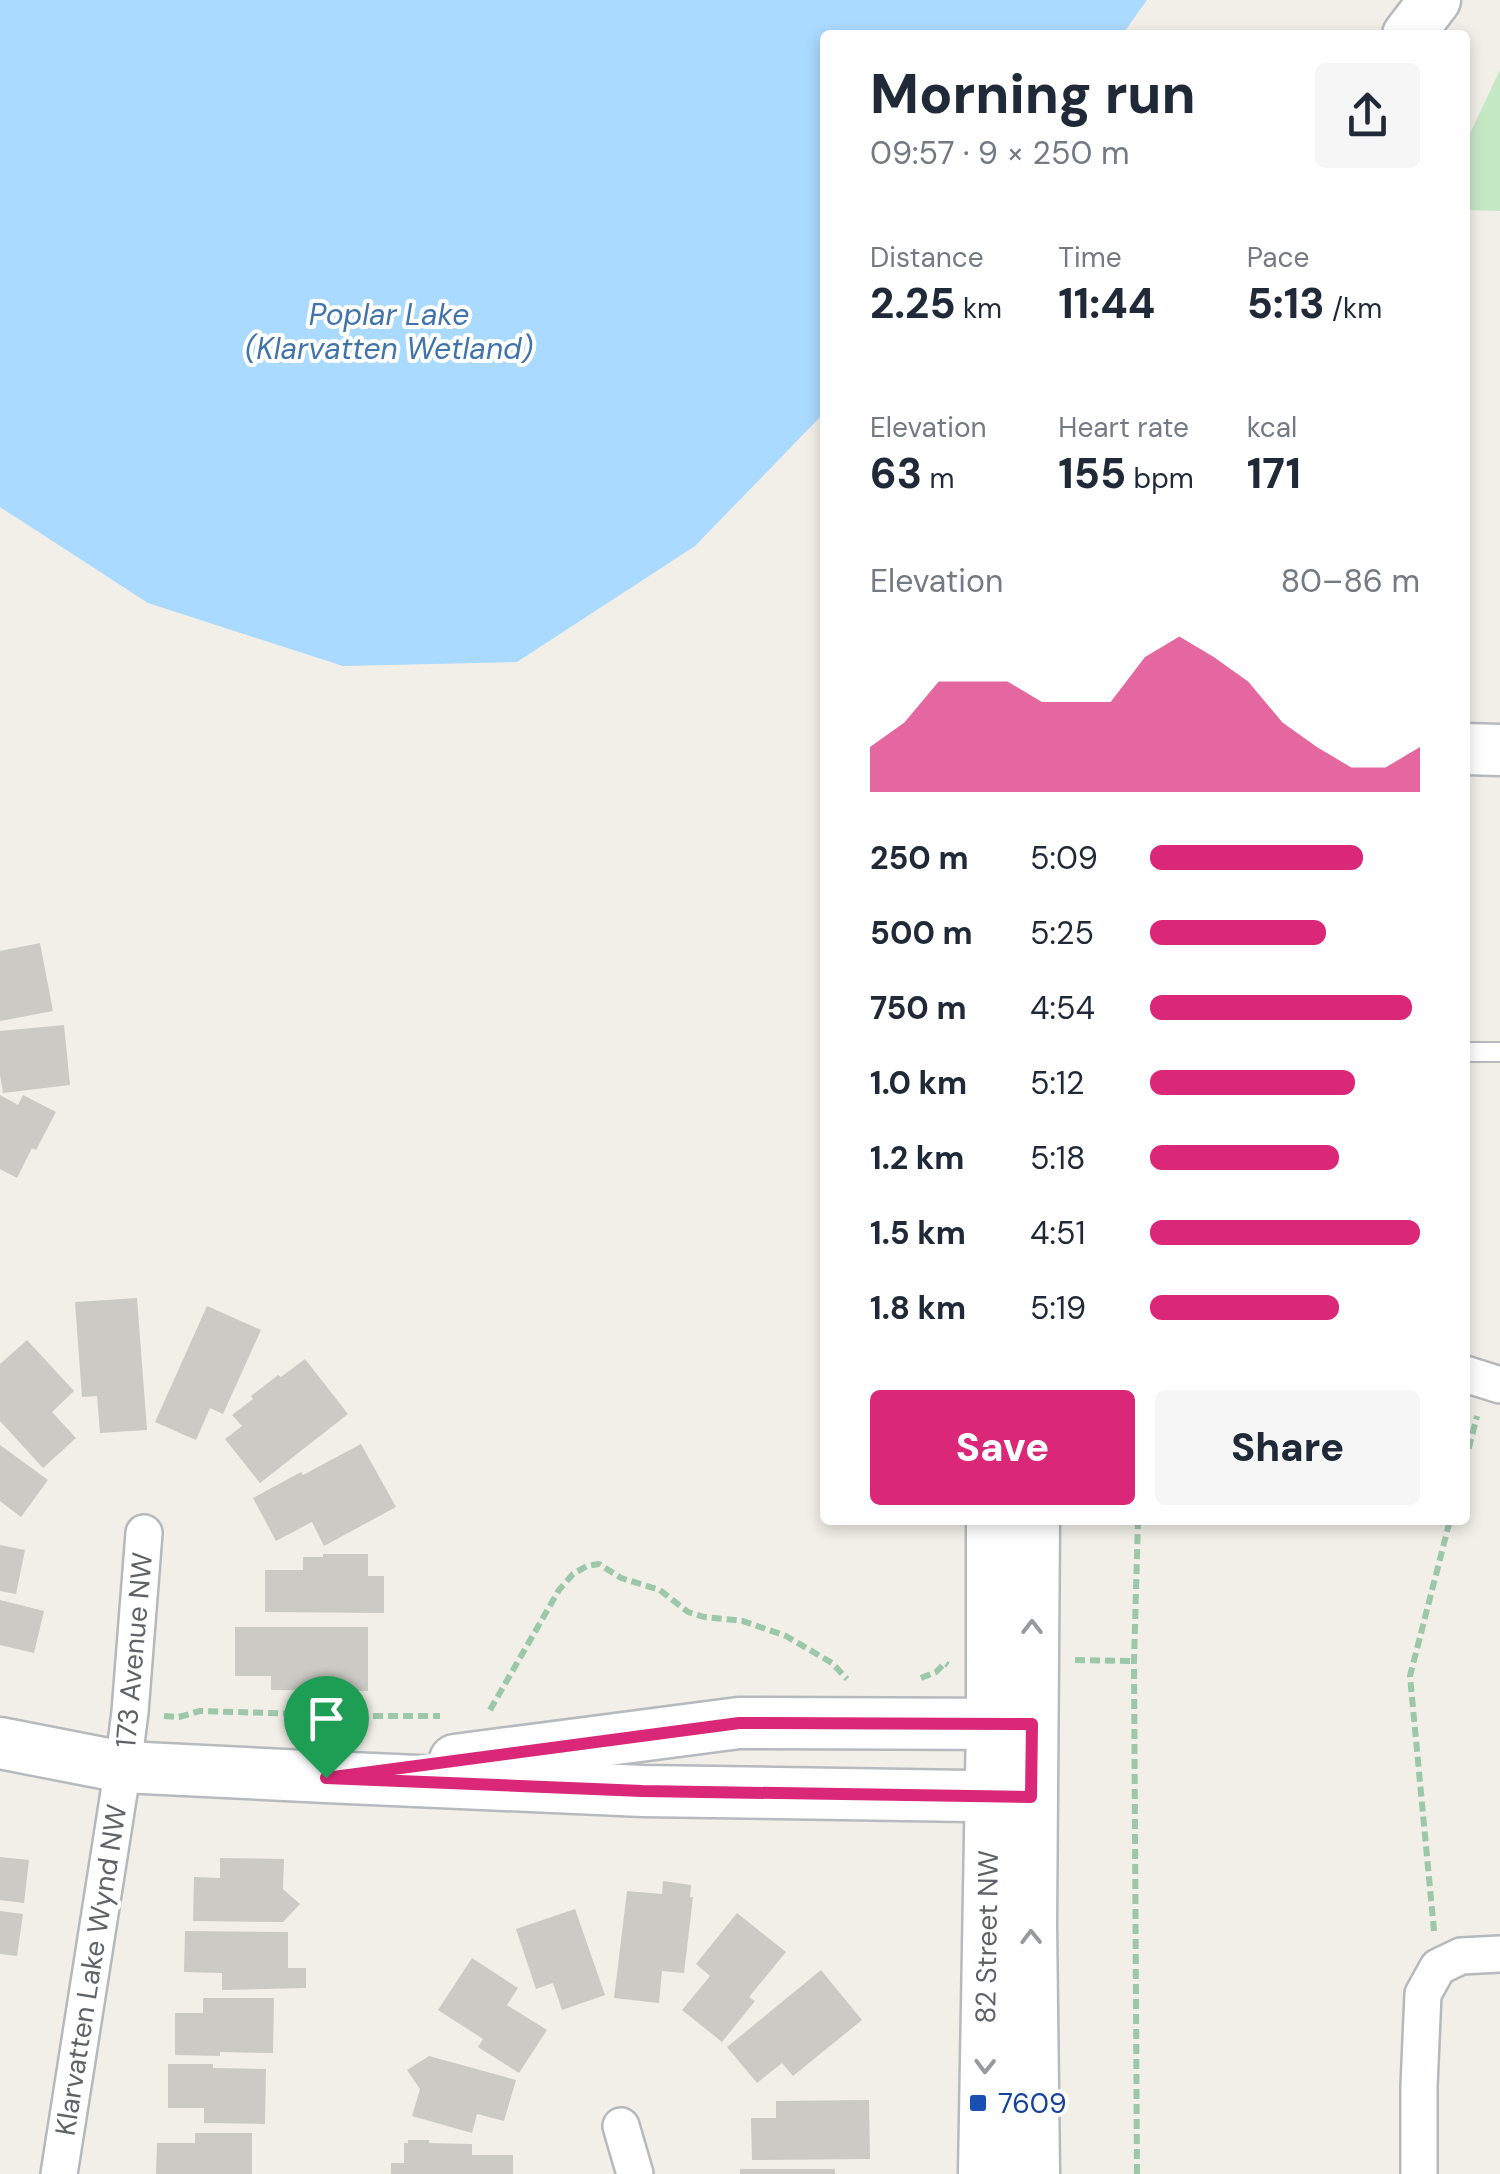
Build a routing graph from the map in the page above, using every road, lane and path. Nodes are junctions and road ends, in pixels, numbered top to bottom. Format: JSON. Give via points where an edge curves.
{"nodes":[{"id":1,"x":1435,"y":0,"type":"edge"},
{"id":2,"x":1443,"y":0,"type":"edge"},
{"id":3,"x":1412,"y":30,"type":"edge"},
{"id":4,"x":1434,"y":30,"type":"edge"},
{"id":5,"x":1470,"y":748,"type":"edge"},
{"id":6,"x":1500,"y":750,"type":"edge"},
{"id":7,"x":1470,"y":1052,"type":"edge"},
{"id":8,"x":1500,"y":1052,"type":"edge"},
{"id":9,"x":1484,"y":1380,"type":"edge"},
{"id":10,"x":1470,"y":1441,"type":"edge"},
{"id":11,"x":992,"y":1525,"type":"edge"},
{"id":12,"x":1033,"y":1525,"type":"edge"},
{"id":13,"x":1138,"y":1525,"type":"edge"},
{"id":14,"x":1449,"y":1525,"type":"edge"},
{"id":15,"x":144,"y":1534,"type":"dead end"},
{"id":16,"x":1064,"y":1660,"type":"dead end"},
{"id":17,"x":1134,"y":1661,"type":"junction"},
{"id":18,"x":848,"y":1681,"type":"dead end"},
{"id":19,"x":490,"y":1711,"type":"dead end"},
{"id":20,"x":1012,"y":1724,"type":"junction"},
{"id":21,"x":0,"y":1743,"type":"edge"},
{"id":22,"x":123,"y":1767,"type":"junction"},
{"id":23,"x":326,"y":1778,"type":"junction"},
{"id":24,"x":1010,"y":1797,"type":"junction"},
{"id":25,"x":1500,"y":1954,"type":"edge"},
{"id":26,"x":1438,"y":1967,"type":"junction"},
{"id":27,"x":621,"y":2126,"type":"dead end"},
{"id":28,"x":59,"y":2174,"type":"edge"},
{"id":29,"x":635,"y":2174,"type":"edge"},
{"id":30,"x":984,"y":2174,"type":"edge"},
{"id":31,"x":1034,"y":2174,"type":"edge"},
{"id":32,"x":1136,"y":2174,"type":"edge"},
{"id":33,"x":1419,"y":2174,"type":"edge"}],
"edges":[{"from":1,"to":3,"type":"street"},
{"from":2,"to":4,"type":"street"},
{"from":5,"to":6,"type":"street"},
{"from":7,"to":8,"type":"lane"},
{"from":9,"to":10,"type":"path"},
{"from":11,"to":20,"type":"street","name":"82 Street NW"},
{"from":20,"to":12,"type":"street","name":"82 Street NW","one_way":true},
{"from":13,"to":17,"type":"path"},
{"from":14,"to":26,"type":"path","via":[[1410,1676]]},
{"from":15,"to":22,"type":"street","name":"173 Avenue NW"},
{"from":16,"to":17,"type":"path"},
{"from":17,"to":32,"type":"path"},
{"from":18,"to":19,"type":"path","via":[[832,1663],[786,1636],[743,1620],[688,1612],[660,1590],[599,1564],[573,1574],[560,1590]]},
{"from":20,"to":23,"type":"street","name":"173 Avenue NW","via":[[739,1723]]},
{"from":20,"to":24,"type":"street","name":"82 Street NW"},
{"from":21,"to":22,"type":"street","name":"173 Avenue NW"},
{"from":22,"to":23,"type":"street","name":"173 Avenue NW"},
{"from":22,"to":28,"type":"street","name":"Klarvatten Lake Wynd NW"},
{"from":23,"to":24,"type":"street","name":"173 Avenue NW"},
{"from":24,"to":30,"type":"street","name":"82 Street NW","one_way":true},
{"from":31,"to":24,"type":"street","name":"82 Street NW","one_way":true},
{"from":25,"to":26,"type":"street","via":[[1462,1956]]},
{"from":26,"to":33,"type":"street","via":[[1423,1994]]},
{"from":27,"to":29,"type":"street"}]}
